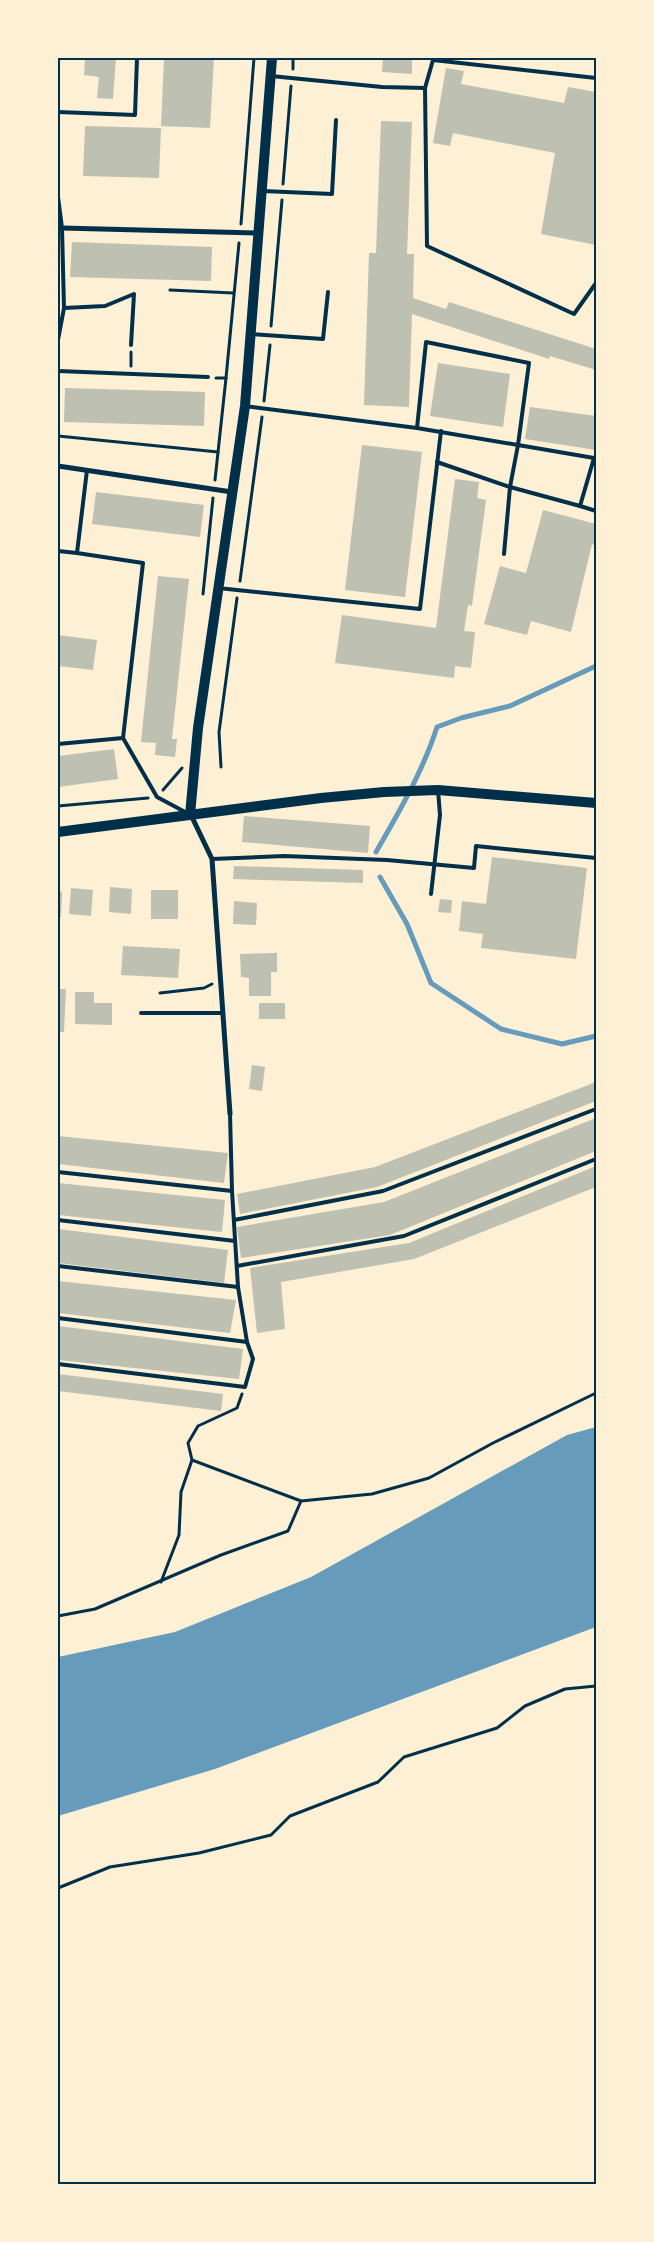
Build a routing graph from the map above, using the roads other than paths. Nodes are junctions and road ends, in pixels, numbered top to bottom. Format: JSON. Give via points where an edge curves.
{"nodes":[{"id":1,"x":137,"y":58,"type":"edge"},
{"id":2,"x":272,"y":58,"type":"edge"},
{"id":3,"x":433,"y":59,"type":"edge"},
{"id":4,"x":271,"y":76,"type":"junction"},
{"id":5,"x":596,"y":78,"type":"edge"},
{"id":6,"x":425,"y":88,"type":"junction"},
{"id":7,"x":58,"y":112,"type":"edge"},
{"id":8,"x":336,"y":120,"type":"dead end"},
{"id":9,"x":263,"y":191,"type":"junction"},
{"id":10,"x":58,"y":197,"type":"edge"},
{"id":11,"x":62,"y":228,"type":"junction"},
{"id":12,"x":260,"y":233,"type":"junction"},
{"id":13,"x":596,"y":283,"type":"edge"},
{"id":14,"x":328,"y":292,"type":"dead end"},
{"id":15,"x":64,"y":308,"type":"junction"},
{"id":16,"x":252,"y":334,"type":"junction"},
{"id":17,"x":58,"y":340,"type":"edge"},
{"id":18,"x":131,"y":344,"type":"road end"},
{"id":19,"x":58,"y":371,"type":"edge"},
{"id":20,"x":208,"y":377,"type":"road end"},
{"id":21,"x":245,"y":406,"type":"junction"},
{"id":22,"x":417,"y":428,"type":"junction"},
{"id":23,"x":442,"y":431,"type":"junction"},
{"id":24,"x":518,"y":444,"type":"junction"},
{"id":25,"x":595,"y":459,"type":"edge"},
{"id":26,"x":437,"y":462,"type":"junction"},
{"id":27,"x":58,"y":466,"type":"edge"},
{"id":28,"x":87,"y":470,"type":"junction"},
{"id":29,"x":510,"y":487,"type":"junction"},
{"id":30,"x":232,"y":492,"type":"junction"},
{"id":31,"x":580,"y":506,"type":"junction"},
{"id":32,"x":596,"y":511,"type":"edge"},
{"id":33,"x":58,"y":551,"type":"edge"},
{"id":34,"x":77,"y":554,"type":"junction"},
{"id":35,"x":504,"y":554,"type":"dead end"},
{"id":36,"x":218,"y":588,"type":"junction"},
{"id":37,"x":123,"y":738,"type":"junction"},
{"id":38,"x":58,"y":744,"type":"edge"},
{"id":39,"x":438,"y":790,"type":"junction"},
{"id":40,"x":596,"y":803,"type":"edge"},
{"id":41,"x":190,"y":814,"type":"junction"},
{"id":42,"x":58,"y":832,"type":"edge"},
{"id":43,"x":596,"y":858,"type":"edge"},
{"id":44,"x":212,"y":859,"type":"junction"},
{"id":45,"x":434,"y":864,"type":"junction"},
{"id":46,"x":431,"y":894,"type":"dead end"},
{"id":47,"x":140,"y":1012,"type":"dead end"},
{"id":48,"x":223,"y":1012,"type":"junction"},
{"id":49,"x":596,"y":1109,"type":"edge"},
{"id":50,"x":230,"y":1114,"type":"joint"},
{"id":51,"x":596,"y":1159,"type":"edge"},
{"id":52,"x":58,"y":1172,"type":"edge"},
{"id":53,"x":232,"y":1191,"type":"junction"},
{"id":54,"x":58,"y":1220,"type":"edge"},
{"id":55,"x":234,"y":1220,"type":"junction"},
{"id":56,"x":235,"y":1241,"type":"junction"},
{"id":57,"x":58,"y":1266,"type":"edge"},
{"id":58,"x":237,"y":1266,"type":"junction"},
{"id":59,"x":238,"y":1287,"type":"junction"},
{"id":60,"x":58,"y":1318,"type":"edge"},
{"id":61,"x":247,"y":1342,"type":"junction"},
{"id":62,"x":58,"y":1364,"type":"edge"}],
"edges":[{"from":1,"to":7,"type":"lane","via":[[135,115]]},
{"from":2,"to":4,"type":"main road"},
{"from":3,"to":5,"type":"lane"},
{"from":3,"to":6,"type":"lane"},
{"from":4,"to":6,"type":"lane"},
{"from":4,"to":9,"type":"main road"},
{"from":6,"to":13,"type":"lane","via":[[428,246],[574,314]]},
{"from":8,"to":9,"type":"lane","via":[[332,194]]},
{"from":9,"to":12,"type":"main road"},
{"from":10,"to":11,"type":"lane"},
{"from":11,"to":12,"type":"street"},
{"from":11,"to":15,"type":"lane"},
{"from":12,"to":16,"type":"main road"},
{"from":14,"to":16,"type":"lane","via":[[324,339]]},
{"from":15,"to":17,"type":"lane"},
{"from":15,"to":18,"type":"lane","via":[[105,306],[134,294]]},
{"from":16,"to":21,"type":"main road"},
{"from":19,"to":20,"type":"lane"},
{"from":21,"to":22,"type":"lane"},
{"from":21,"to":30,"type":"main road"},
{"from":22,"to":23,"type":"lane"},
{"from":22,"to":24,"type":"lane","via":[[426,342],[529,363]]},
{"from":23,"to":24,"type":"lane"},
{"from":23,"to":26,"type":"lane"},
{"from":24,"to":25,"type":"lane"},
{"from":24,"to":29,"type":"lane"},
{"from":25,"to":31,"type":"lane"},
{"from":26,"to":29,"type":"lane"},
{"from":26,"to":36,"type":"lane","via":[[420,609]]},
{"from":27,"to":28,"type":"street"},
{"from":28,"to":30,"type":"street"},
{"from":28,"to":34,"type":"lane"},
{"from":29,"to":31,"type":"lane"},
{"from":29,"to":35,"type":"lane"},
{"from":30,"to":36,"type":"main road"},
{"from":31,"to":32,"type":"lane"},
{"from":33,"to":34,"type":"lane"},
{"from":34,"to":37,"type":"lane","via":[[144,563]]},
{"from":36,"to":41,"type":"main road","via":[[198,728]]},
{"from":37,"to":38,"type":"lane"},
{"from":37,"to":41,"type":"lane","via":[[157,797]]},
{"from":39,"to":40,"type":"main road"},
{"from":39,"to":41,"type":"main road","via":[[321,798]]},
{"from":39,"to":45,"type":"lane","via":[[440,815]]},
{"from":41,"to":42,"type":"main road"},
{"from":41,"to":44,"type":"street"},
{"from":43,"to":45,"type":"lane","via":[[476,846],[474,868]]},
{"from":44,"to":45,"type":"lane","via":[[284,856]]},
{"from":44,"to":48,"type":"street"},
{"from":45,"to":46,"type":"lane"},
{"from":47,"to":48,"type":"lane"},
{"from":48,"to":50,"type":"street"},
{"from":49,"to":55,"type":"lane","via":[[383,1191]]},
{"from":50,"to":53,"type":"lane"},
{"from":51,"to":58,"type":"lane","via":[[404,1236]]},
{"from":52,"to":53,"type":"lane"},
{"from":53,"to":55,"type":"lane"},
{"from":54,"to":56,"type":"lane"},
{"from":55,"to":56,"type":"lane"},
{"from":56,"to":58,"type":"lane"},
{"from":57,"to":59,"type":"lane"},
{"from":58,"to":59,"type":"lane"},
{"from":59,"to":61,"type":"lane"},
{"from":60,"to":61,"type":"lane"},
{"from":61,"to":62,"type":"lane","via":[[253,1359],[245,1387]]}]}
